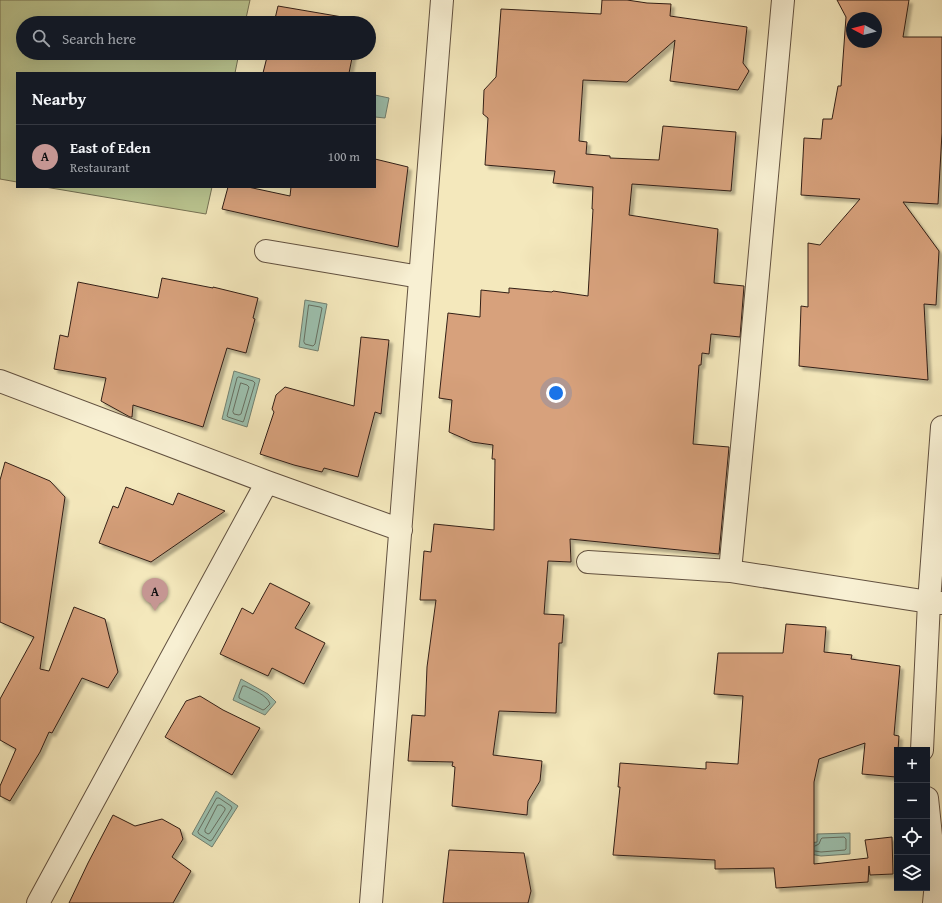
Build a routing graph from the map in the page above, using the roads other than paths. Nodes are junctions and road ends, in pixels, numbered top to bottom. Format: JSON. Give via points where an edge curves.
{"nodes":[{"id":1,"x":442,"y":0,"type":"edge"},
{"id":2,"x":783,"y":0,"type":"edge"},
{"id":3,"x":266,"y":251,"type":"dead end"},
{"id":4,"x":420,"y":277,"type":"junction"},
{"id":5,"x":0,"y":381,"type":"edge"},
{"id":6,"x":942,"y":427,"type":"edge"},
{"id":7,"x":267,"y":482,"type":"junction"},
{"id":8,"x":401,"y":530,"type":"junction"},
{"id":9,"x":588,"y":562,"type":"dead end"},
{"id":10,"x":730,"y":571,"type":"junction"},
{"id":11,"x":936,"y":602,"type":"edge"},
{"id":12,"x":922,"y":747,"type":"edge"},
{"id":13,"x":929,"y":819,"type":"edge"},
{"id":14,"x":38,"y":903,"type":"edge"},
{"id":15,"x":371,"y":903,"type":"edge"},
{"id":16,"x":934,"y":903,"type":"edge"}],
"edges":[{"from":1,"to":4,"type":"street"},
{"from":2,"to":10,"type":"street"},
{"from":3,"to":4,"type":"street"},
{"from":4,"to":8,"type":"street"},
{"from":5,"to":7,"type":"street"},
{"from":6,"to":11,"type":"street"},
{"from":7,"to":8,"type":"street"},
{"from":7,"to":14,"type":"street"},
{"from":8,"to":15,"type":"street"},
{"from":9,"to":10,"type":"street"},
{"from":10,"to":11,"type":"street"},
{"from":11,"to":12,"type":"street"},
{"from":13,"to":16,"type":"street","via":[[936,883]]}]}
